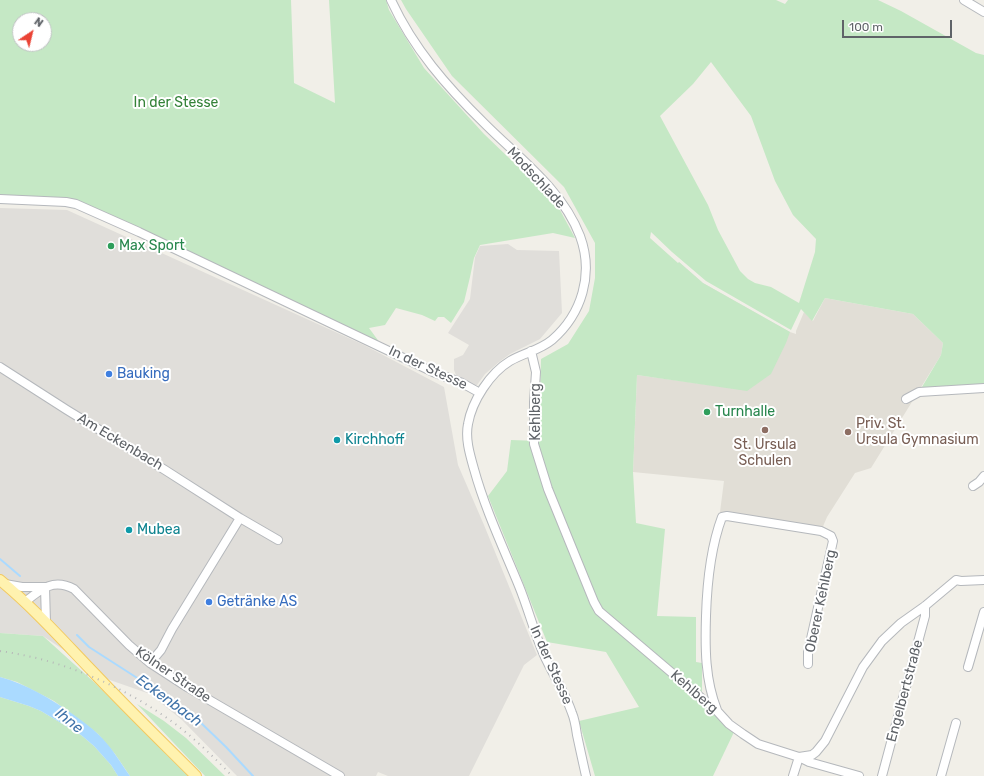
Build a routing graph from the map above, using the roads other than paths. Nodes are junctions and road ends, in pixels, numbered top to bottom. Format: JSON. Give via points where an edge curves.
{"nodes":[{"id":1,"x":391,"y":0,"type":"edge"},
{"id":2,"x":964,"y":0,"type":"edge"},
{"id":3,"x":984,"y":12,"type":"edge"},
{"id":4,"x":0,"y":199,"type":"edge"},
{"id":5,"x":531,"y":351,"type":"junction"},
{"id":6,"x":0,"y":367,"type":"edge"},
{"id":7,"x":984,"y":388,"type":"edge"},
{"id":8,"x":480,"y":393,"type":"junction"},
{"id":9,"x":906,"y":399,"type":"dead end"},
{"id":10,"x":984,"y":476,"type":"edge"},
{"id":11,"x":973,"y":486,"type":"dead end"},
{"id":12,"x":240,"y":518,"type":"junction"},
{"id":13,"x":278,"y":540,"type":"dead end"},
{"id":14,"x":984,"y":580,"type":"edge"},
{"id":15,"x":2,"y":582,"type":"edge"},
{"id":16,"x":45,"y":587,"type":"junction"},
{"id":17,"x":25,"y":602,"type":"junction"},
{"id":18,"x":925,"y":606,"type":"junction"},
{"id":19,"x":984,"y":612,"type":"edge"},
{"id":20,"x":46,"y":623,"type":"junction"},
{"id":21,"x":150,"y":663,"type":"junction"},
{"id":22,"x":808,"y":664,"type":"dead end"},
{"id":23,"x":968,"y":667,"type":"dead end"},
{"id":24,"x":718,"y":712,"type":"junction"},
{"id":25,"x":956,"y":723,"type":"dead end"},
{"id":26,"x":799,"y":757,"type":"junction"},
{"id":27,"x":196,"y":776,"type":"edge"},
{"id":28,"x":340,"y":776,"type":"edge"},
{"id":29,"x":586,"y":776,"type":"edge"},
{"id":30,"x":793,"y":776,"type":"edge"},
{"id":31,"x":859,"y":776,"type":"edge"},
{"id":32,"x":882,"y":776,"type":"edge"},
{"id":33,"x":941,"y":776,"type":"edge"}],
"edges":[{"from":1,"to":5,"type":"street","name":"Modschlade","via":[[410,36],[427,60],[465,105],[553,192],[567,211],[580,237],[585,261],[580,301],[561,331],[544,346]]},
{"from":2,"to":3,"type":"street"},
{"from":4,"to":8,"type":"street","name":"In der Stesse","via":[[76,204]]},
{"from":5,"to":8,"type":"street","name":"Modschlade","via":[[510,361],[499,370]]},
{"from":5,"to":24,"type":"street","name":"Kehlberg","via":[[536,372],[534,444],[548,489],[594,602],[599,611]]},
{"from":6,"to":12,"type":"street","name":"Am Eckenbach"},
{"from":7,"to":9,"type":"street","via":[[919,392]]},
{"from":8,"to":29,"type":"street","name":"In der Stesse","via":[[467,426],[468,445],[480,492],[542,651],[573,715]]},
{"from":10,"to":11,"type":"street"},
{"from":12,"to":13,"type":"street","name":"Am Eckenbach"},
{"from":12,"to":21,"type":"street","via":[[161,650]]},
{"from":14,"to":18,"type":"street","via":[[956,580]]},
{"from":15,"to":16,"type":"street","name":"Kölner Straße","via":[[22,587]]},
{"from":15,"to":17,"type":"main road"},
{"from":16,"to":17,"type":"street"},
{"from":16,"to":20,"type":"street"},
{"from":16,"to":21,"type":"street","name":"Kölner Straße","via":[[57,584],[74,590]]},
{"from":17,"to":20,"type":"main road"},
{"from":18,"to":26,"type":"street","via":[[882,641],[863,667],[825,741],[812,755]]},
{"from":18,"to":32,"type":"street","name":"Engelbertstraße","via":[[925,616]]},
{"from":19,"to":23,"type":"street"},
{"from":20,"to":27,"type":"main road"},
{"from":21,"to":28,"type":"street","name":"Kölner Straße"},
{"from":22,"to":24,"type":"street","name":"Oberer Kehlberg","via":[[808,652],[833,541],[831,536],[821,531],[722,517],[716,532],[709,570],[706,626],[706,664],[713,701]]},
{"from":24,"to":26,"type":"street","name":"Kehlberg","via":[[729,724],[758,744]]},
{"from":25,"to":33,"type":"street"},
{"from":26,"to":30,"type":"street"},
{"from":26,"to":31,"type":"street","name":"Kehlberg"}]}
